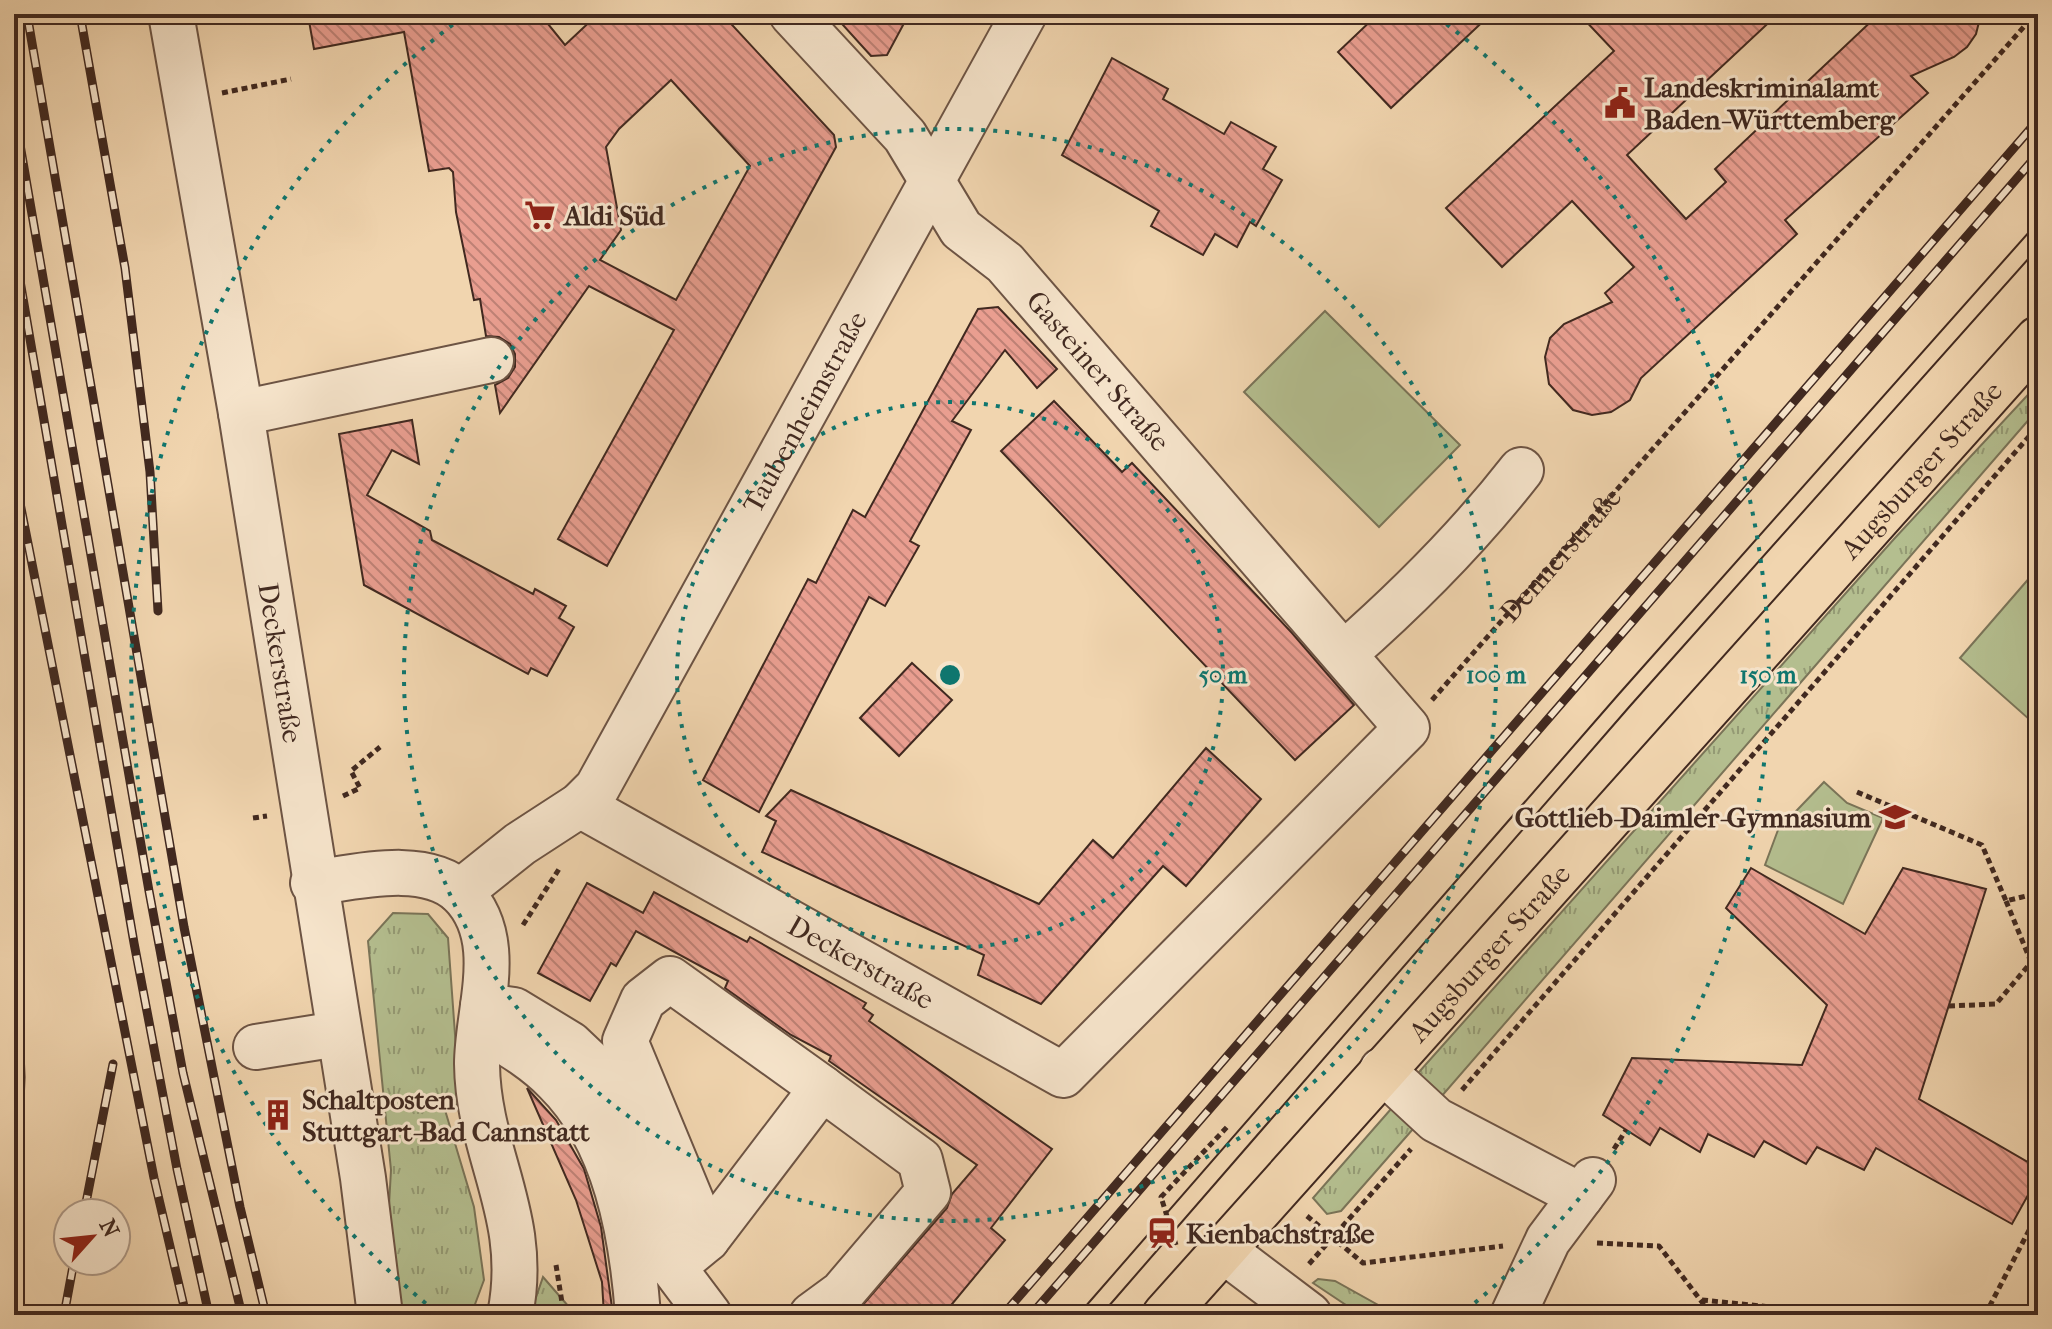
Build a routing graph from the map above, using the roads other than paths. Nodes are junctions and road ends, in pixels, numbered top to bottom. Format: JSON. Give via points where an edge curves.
{"nodes":[{"id":1,"x":171,"y":14,"type":"edge"},
{"id":2,"x":792,"y":14,"type":"edge"},
{"id":3,"x":1024,"y":14,"type":"edge"},
{"id":4,"x":932,"y":182,"type":"junction"},
{"id":5,"x":2038,"y":339,"type":"edge"},
{"id":6,"x":491,"y":360,"type":"dead end"},
{"id":7,"x":241,"y":413,"type":"junction"},
{"id":8,"x":1521,"y":470,"type":"dead end"},
{"id":9,"x":1344,"y":654,"type":"junction"},
{"id":10,"x":580,"y":805,"type":"junction"},
{"id":11,"x":313,"y":883,"type":"junction"},
{"id":12,"x":460,"y":892,"type":"junction"},
{"id":13,"x":484,"y":1004,"type":"junction"},
{"id":14,"x":338,"y":1034,"type":"junction"},
{"id":15,"x":256,"y":1047,"type":"dead end"},
{"id":16,"x":1382,"y":1070,"type":"junction"},
{"id":17,"x":1063,"y":1075,"type":"joint"},
{"id":18,"x":822,"y":1088,"type":"junction"},
{"id":19,"x":707,"y":1239,"type":"junction"},
{"id":20,"x":1223,"y":1250,"type":"junction"},
{"id":21,"x":673,"y":1267,"type":"junction"},
{"id":22,"x":1294,"y":1306,"type":"edge"},
{"id":23,"x":380,"y":1314,"type":"edge"},
{"id":24,"x":510,"y":1315,"type":"edge"},
{"id":25,"x":638,"y":1315,"type":"edge"},
{"id":26,"x":709,"y":1315,"type":"edge"},
{"id":27,"x":812,"y":1315,"type":"edge"},
{"id":28,"x":1165,"y":1315,"type":"edge"},
{"id":29,"x":1513,"y":1315,"type":"edge"}],
"edges":[{"from":1,"to":7,"type":"street","name":"Deckerstraße"},
{"from":2,"to":4,"type":"street","name":"Gasteiner Straße","via":[[905,136]]},
{"from":3,"to":4,"type":"street","name":"Taubenheimstraße"},
{"from":4,"to":9,"type":"street","name":"Gasteiner Straße","via":[[961,229],[1005,263]]},
{"from":4,"to":10,"type":"street","name":"Taubenheimstraße","via":[[597,788]]},
{"from":5,"to":16,"type":"main road","name":"Augsburger Straße"},
{"from":6,"to":7,"type":"street"},
{"from":7,"to":11,"type":"street","name":"Deckerstraße"},
{"from":8,"to":9,"type":"street","via":[[1482,521],[1409,597]]},
{"from":9,"to":17,"type":"street","name":"Gasteiner Straße","via":[[1407,728]]},
{"from":10,"to":12,"type":"street"},
{"from":10,"to":17,"type":"street","name":"Deckerstraße"},
{"from":11,"to":12,"type":"street","via":[[372,875],[424,876]]},
{"from":11,"to":14,"type":"street","name":"Deckerstraße"},
{"from":12,"to":13,"type":"street","via":[[479,925]]},
{"from":13,"to":21,"type":"street","via":[[514,1010],[570,1044],[607,1079],[638,1143]]},
{"from":13,"to":24,"type":"street","via":[[479,1094],[513,1226],[516,1256]]},
{"from":13,"to":25,"type":"street","via":[[579,1107],[605,1158],[632,1246]]},
{"from":14,"to":15,"type":"street"},
{"from":14,"to":23,"type":"street","name":"Deckerstraße"},
{"from":16,"to":20,"type":"main road","name":"Augsburger Straße"},
{"from":16,"to":29,"type":"street","via":[[1436,1120],[1587,1188],[1548,1240]]},
{"from":18,"to":19,"type":"street"},
{"from":18,"to":19,"type":"street","via":[[670,979],[643,1000],[625,1041]]},
{"from":18,"to":27,"type":"street","via":[[920,1160],[928,1192],[842,1293]]},
{"from":19,"to":21,"type":"street"},
{"from":20,"to":22,"type":"street"},
{"from":20,"to":28,"type":"main road","name":"Augsburger Straße"},
{"from":21,"to":26,"type":"street"}]}
